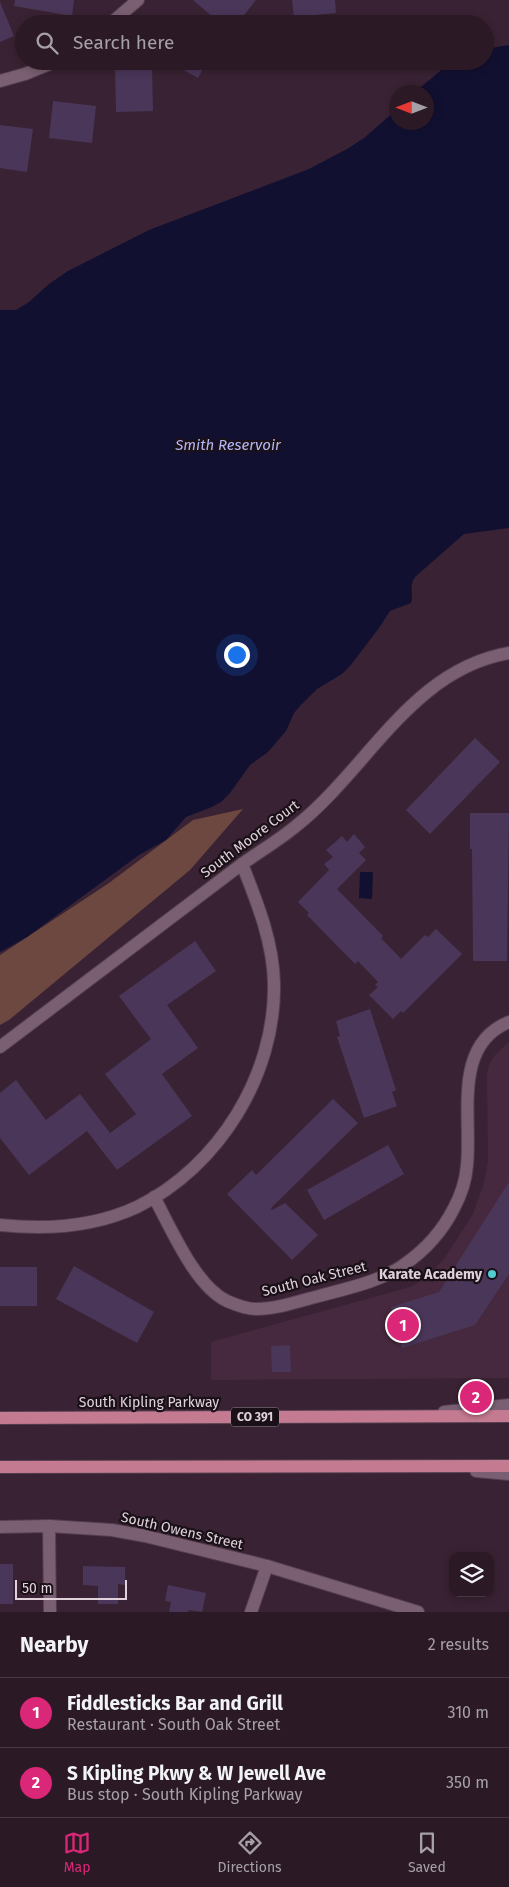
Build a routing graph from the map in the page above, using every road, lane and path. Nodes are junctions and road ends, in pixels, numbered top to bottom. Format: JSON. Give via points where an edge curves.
{"nodes":[{"id":1,"x":138,"y":0,"type":"edge"},
{"id":2,"x":120,"y":15,"type":"edge"},
{"id":3,"x":35,"y":70,"type":"edge"},
{"id":4,"x":0,"y":81,"type":"edge"},
{"id":5,"x":509,"y":652,"type":"edge"},
{"id":6,"x":242,"y":864,"type":"junction"},
{"id":7,"x":509,"y":1022,"type":"edge"},
{"id":8,"x":0,"y":1047,"type":"edge"},
{"id":9,"x":154,"y":1197,"type":"junction"},
{"id":10,"x":0,"y":1226,"type":"edge"},
{"id":11,"x":509,"y":1405,"type":"edge"},
{"id":12,"x":410,"y":1416,"type":"junction"},
{"id":13,"x":509,"y":1416,"type":"edge"},
{"id":14,"x":0,"y":1418,"type":"edge"},
{"id":15,"x":421,"y":1466,"type":"junction"},
{"id":16,"x":509,"y":1466,"type":"edge"},
{"id":17,"x":0,"y":1467,"type":"edge"},
{"id":18,"x":509,"y":1474,"type":"edge"},
{"id":19,"x":0,"y":1526,"type":"edge"},
{"id":20,"x":49,"y":1526,"type":"junction"},
{"id":21,"x":267,"y":1566,"type":"junction"},
{"id":22,"x":50,"y":1612,"type":"edge"},
{"id":23,"x":251,"y":1612,"type":"edge"},
{"id":24,"x":418,"y":1612,"type":"edge"}],
"edges":[{"from":1,"to":2,"type":"street"},
{"from":3,"to":4,"type":"street"},
{"from":5,"to":6,"type":"street","name":"South Moore Court","via":[[476,661],[436,684],[305,818]]},
{"from":6,"to":8,"type":"street","name":"South Moore Court"},
{"from":6,"to":9,"type":"street","via":[[262,917],[272,962],[273,1004],[267,1045],[253,1084],[221,1136],[198,1163]]},
{"from":7,"to":9,"type":"street","name":"South Oak Street","via":[[484,1038],[473,1062],[468,1091],[467,1165],[455,1207],[427,1246],[392,1272],[283,1306],[255,1309],[240,1306],[226,1301],[204,1282]]},
{"from":9,"to":10,"type":"street","via":[[126,1212],[85,1224]]},
{"from":11,"to":12,"type":"street"},
{"from":12,"to":13,"type":"main road","name":"South Kipling Parkway","number":"CO 391"},
{"from":12,"to":14,"type":"main road","name":"South Kipling Parkway","number":"CO 391"},
{"from":15,"to":16,"type":"main road"},
{"from":15,"to":17,"type":"main road"},
{"from":15,"to":18,"type":"street"},
{"from":19,"to":20,"type":"street","name":"South Owens Street"},
{"from":20,"to":21,"type":"street","name":"South Owens Street","via":[[146,1536]]},
{"from":20,"to":22,"type":"street"},
{"from":21,"to":23,"type":"street"},
{"from":21,"to":24,"type":"street","name":"South Owens Street"}]}
